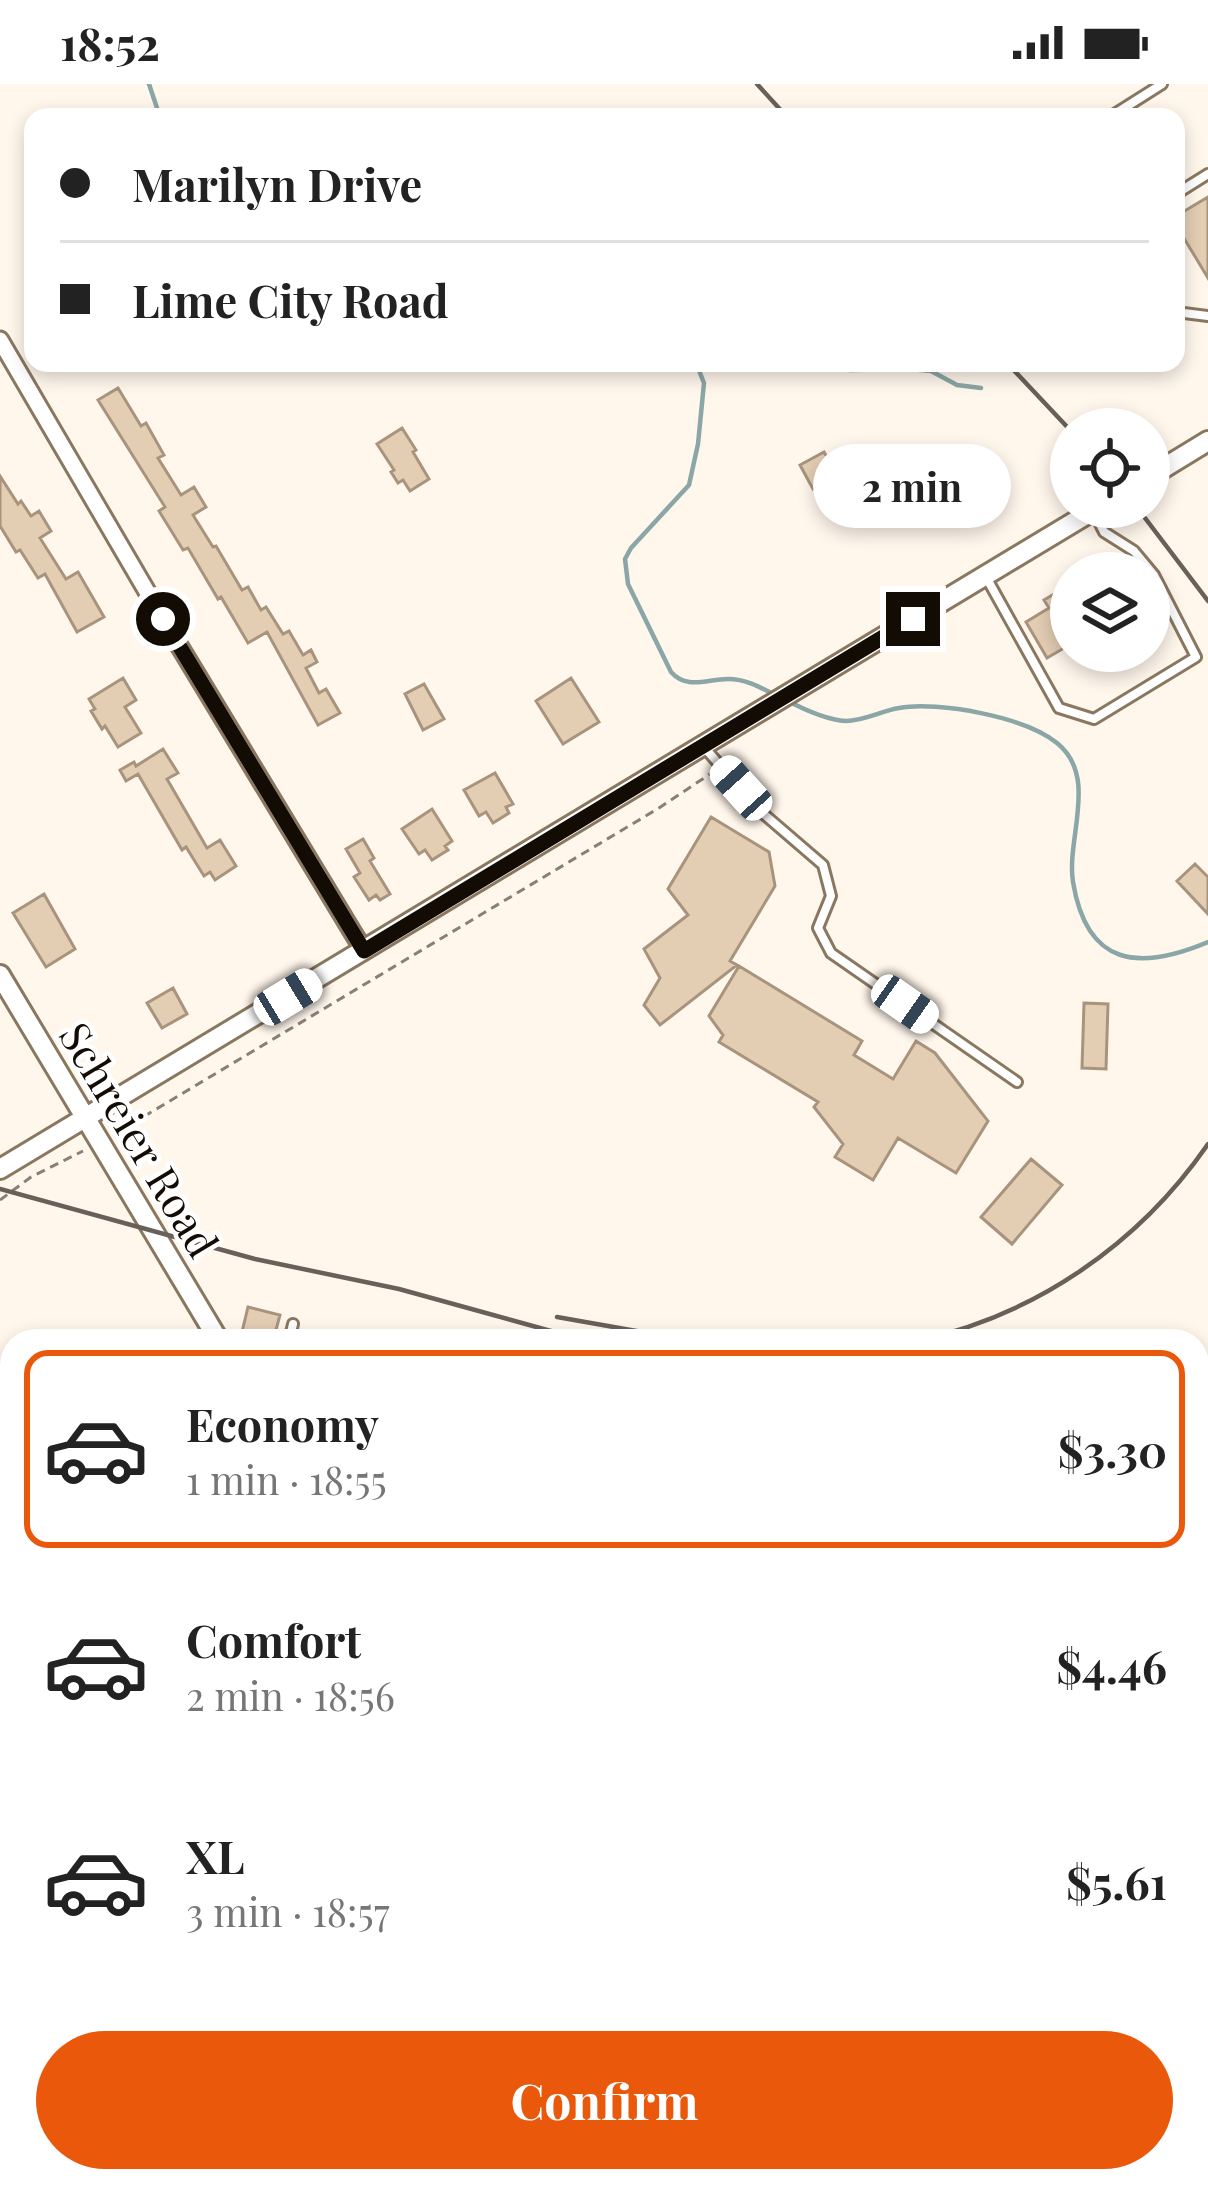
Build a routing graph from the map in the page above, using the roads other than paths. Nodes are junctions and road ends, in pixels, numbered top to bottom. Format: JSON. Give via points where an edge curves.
{"nodes":[{"id":1,"x":1162,"y":84,"type":"edge"},
{"id":2,"x":1124,"y":108,"type":"edge"},
{"id":3,"x":0,"y":340,"type":"edge"},
{"id":4,"x":1208,"y":441,"type":"edge"},
{"id":5,"x":1170,"y":464,"type":"edge"},
{"id":6,"x":1065,"y":528,"type":"edge"},
{"id":7,"x":1103,"y":528,"type":"edge"},
{"id":8,"x":985,"y":576,"type":"junction"},
{"id":9,"x":703,"y":746,"type":"junction"},
{"id":10,"x":364,"y":951,"type":"junction"},
{"id":11,"x":0,"y":975,"type":"edge"},
{"id":12,"x":1017,"y":1082,"type":"dead end"},
{"id":13,"x":86,"y":1118,"type":"junction"},
{"id":14,"x":0,"y":1169,"type":"edge"},
{"id":15,"x":293,"y":1324,"type":"dead end"},
{"id":16,"x":212,"y":1329,"type":"edge"},
{"id":17,"x":292,"y":1329,"type":"edge"}],
"edges":[{"from":1,"to":2,"type":"lane"},
{"from":3,"to":10,"type":"street"},
{"from":4,"to":5,"type":"street"},
{"from":6,"to":8,"type":"street"},
{"from":7,"to":8,"type":"lane","via":[[1154,575],[1196,657],[1094,719],[1059,708]]},
{"from":8,"to":9,"type":"street"},
{"from":9,"to":10,"type":"street"},
{"from":9,"to":12,"type":"lane","via":[[759,810],[823,865],[831,896],[818,928],[831,953]]},
{"from":10,"to":13,"type":"street"},
{"from":11,"to":13,"type":"street","name":"Schreier Road"},
{"from":13,"to":14,"type":"street"},
{"from":13,"to":16,"type":"street","name":"Schreier Road"},
{"from":15,"to":17,"type":"lane"}]}
